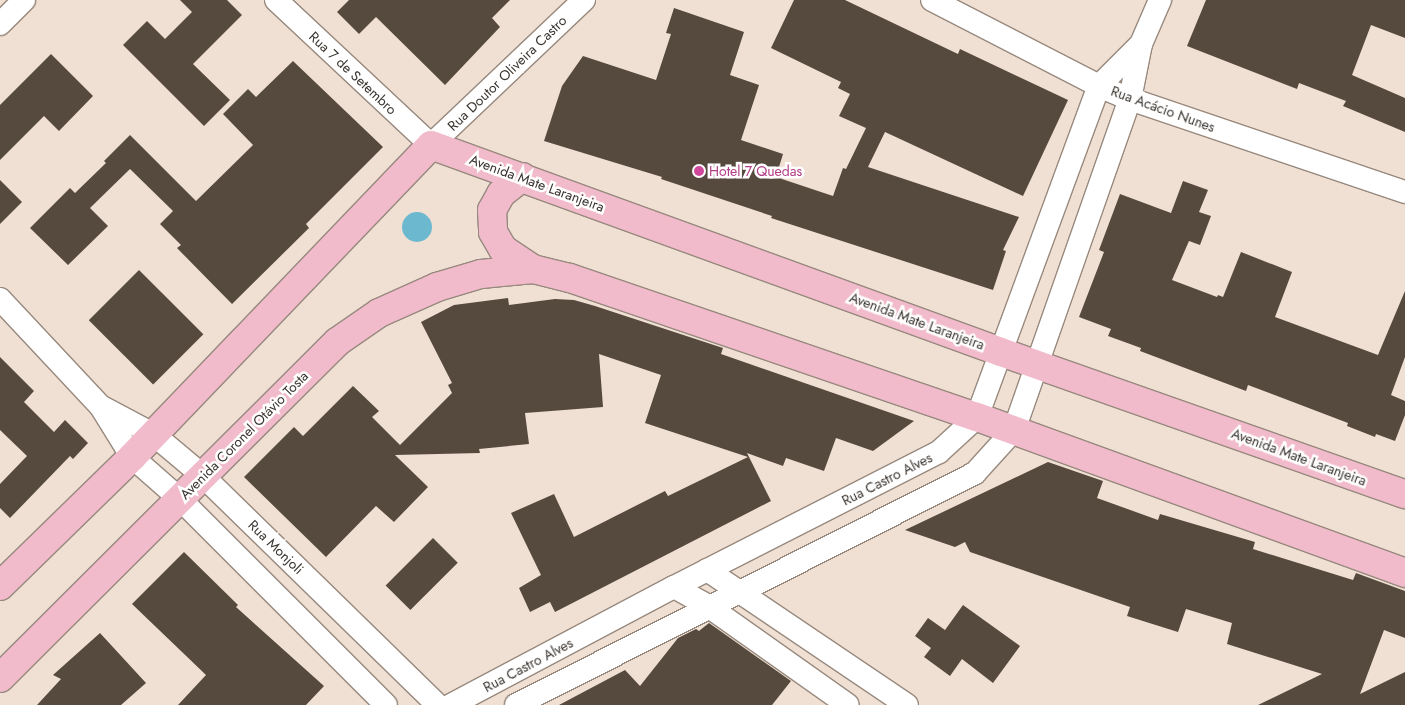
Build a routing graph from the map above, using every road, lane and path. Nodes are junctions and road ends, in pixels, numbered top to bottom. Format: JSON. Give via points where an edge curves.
{"nodes":[{"id":1,"x":24,"y":0,"type":"edge"},
{"id":2,"x":276,"y":0,"type":"edge"},
{"id":3,"x":584,"y":0,"type":"edge"},
{"id":4,"x":932,"y":0,"type":"edge"},
{"id":5,"x":1160,"y":0,"type":"edge"},
{"id":6,"x":0,"y":24,"type":"edge"},
{"id":7,"x":1141,"y":44,"type":"junction"},
{"id":8,"x":1099,"y":86,"type":"junction"},
{"id":9,"x":1130,"y":99,"type":"junction"},
{"id":10,"x":431,"y":146,"type":"junction"},
{"id":11,"x":522,"y":177,"type":"junction"},
{"id":12,"x":1405,"y":192,"type":"edge"},
{"id":13,"x":533,"y":269,"type":"junction"},
{"id":14,"x":0,"y":298,"type":"edge"},
{"id":15,"x":1001,"y":352,"type":"junction"},
{"id":16,"x":1037,"y":364,"type":"junction"},
{"id":17,"x":101,"y":407,"type":"junction"},
{"id":18,"x":977,"y":417,"type":"junction"},
{"id":19,"x":1014,"y":430,"type":"junction"},
{"id":20,"x":153,"y":434,"type":"junction"},
{"id":21,"x":132,"y":457,"type":"junction"},
{"id":22,"x":203,"y":476,"type":"junction"},
{"id":23,"x":1405,"y":494,"type":"edge"},
{"id":24,"x":180,"y":499,"type":"junction"},
{"id":25,"x":707,"y":570,"type":"junction"},
{"id":26,"x":1405,"y":573,"type":"edge"},
{"id":27,"x":0,"y":586,"type":"edge"},
{"id":28,"x":674,"y":587,"type":"junction"},
{"id":29,"x":740,"y":591,"type":"junction"},
{"id":30,"x":708,"y":606,"type":"junction"},
{"id":31,"x":566,"y":644,"type":"junction"},
{"id":32,"x":583,"y":671,"type":"junction"},
{"id":33,"x":0,"y":678,"type":"edge"},
{"id":34,"x":386,"y":705,"type":"edge"},
{"id":35,"x":438,"y":705,"type":"edge"},
{"id":36,"x":451,"y":705,"type":"edge"},
{"id":37,"x":516,"y":705,"type":"edge"},
{"id":38,"x":848,"y":705,"type":"edge"},
{"id":39,"x":907,"y":705,"type":"edge"}],
"edges":[{"from":1,"to":6,"type":"street"},
{"from":2,"to":10,"type":"street","name":"Rua 7 de Setembro"},
{"from":3,"to":10,"type":"street","name":"Rua Doutor Oliveira Castro"},
{"from":4,"to":8,"type":"street","name":"Rua Acácio Nunes"},
{"from":5,"to":7,"type":"street","name":"Rua Castro Alves"},
{"from":7,"to":8,"type":"street","name":"Rua Castro Alves"},
{"from":7,"to":9,"type":"street","name":"Rua Castro Alves"},
{"from":8,"to":9,"type":"street","name":"Rua Acácio Nunes"},
{"from":8,"to":15,"type":"street","name":"Rua Castro Alves"},
{"from":9,"to":12,"type":"street","name":"Rua Acácio Nunes"},
{"from":9,"to":16,"type":"street","name":"Rua Castro Alves"},
{"from":10,"to":11,"type":"main road","name":"Avenida Mate Laranjeira"},
{"from":10,"to":20,"type":"main road"},
{"from":11,"to":13,"type":"main road","via":[[501,194],[492,210],[493,232],[503,249]]},
{"from":11,"to":15,"type":"main road","name":"Avenida Mate Laranjeira"},
{"from":13,"to":18,"type":"main road","via":[[570,278]]},
{"from":13,"to":22,"type":"main road","name":"Avenida Coronel Otávio Tosta","via":[[482,274],[437,287],[379,313],[337,342]]},
{"from":14,"to":17,"type":"street","name":"Rua Monjoli"},
{"from":15,"to":16,"type":"main road","name":"Avenida Mate Laranjeira"},
{"from":15,"to":18,"type":"street","name":"Rua Castro Alves"},
{"from":16,"to":19,"type":"street","name":"Rua Castro Alves"},
{"from":16,"to":23,"type":"main road","name":"Avenida Mate Laranjeira"},
{"from":17,"to":20,"type":"street","name":"Rua Monjoli"},
{"from":17,"to":21,"type":"street","name":"Rua Monjoli"},
{"from":18,"to":19,"type":"main road"},
{"from":18,"to":25,"type":"street","name":"Rua Castro Alves","via":[[940,452]]},
{"from":19,"to":26,"type":"main road"},
{"from":19,"to":29,"type":"street","name":"Rua Castro Alves","via":[[975,473]]},
{"from":20,"to":21,"type":"main road"},
{"from":20,"to":22,"type":"street","name":"Rua Monjoli"},
{"from":21,"to":24,"type":"street","name":"Rua Monjoli"},
{"from":21,"to":27,"type":"main road"},
{"from":22,"to":24,"type":"main road","name":"Avenida Coronel Otávio Tosta"},
{"from":22,"to":35,"type":"street","name":"Rua Monjoli"},
{"from":24,"to":33,"type":"main road","name":"Avenida Coronel Otávio Tosta"},
{"from":24,"to":34,"type":"street","name":"Rua Monjoli"},
{"from":25,"to":28,"type":"street","name":"Rua Castro Alves"},
{"from":25,"to":29,"type":"street"},
{"from":28,"to":30,"type":"street"},
{"from":28,"to":31,"type":"street","name":"Rua Castro Alves"},
{"from":29,"to":30,"type":"street","name":"Rua Castro Alves"},
{"from":29,"to":39,"type":"street"},
{"from":30,"to":32,"type":"street","name":"Rua Castro Alves"},
{"from":30,"to":38,"type":"street"},
{"from":31,"to":32,"type":"street"},
{"from":31,"to":36,"type":"street","name":"Rua Castro Alves"},
{"from":32,"to":37,"type":"street","name":"Rua Castro Alves"}]}
